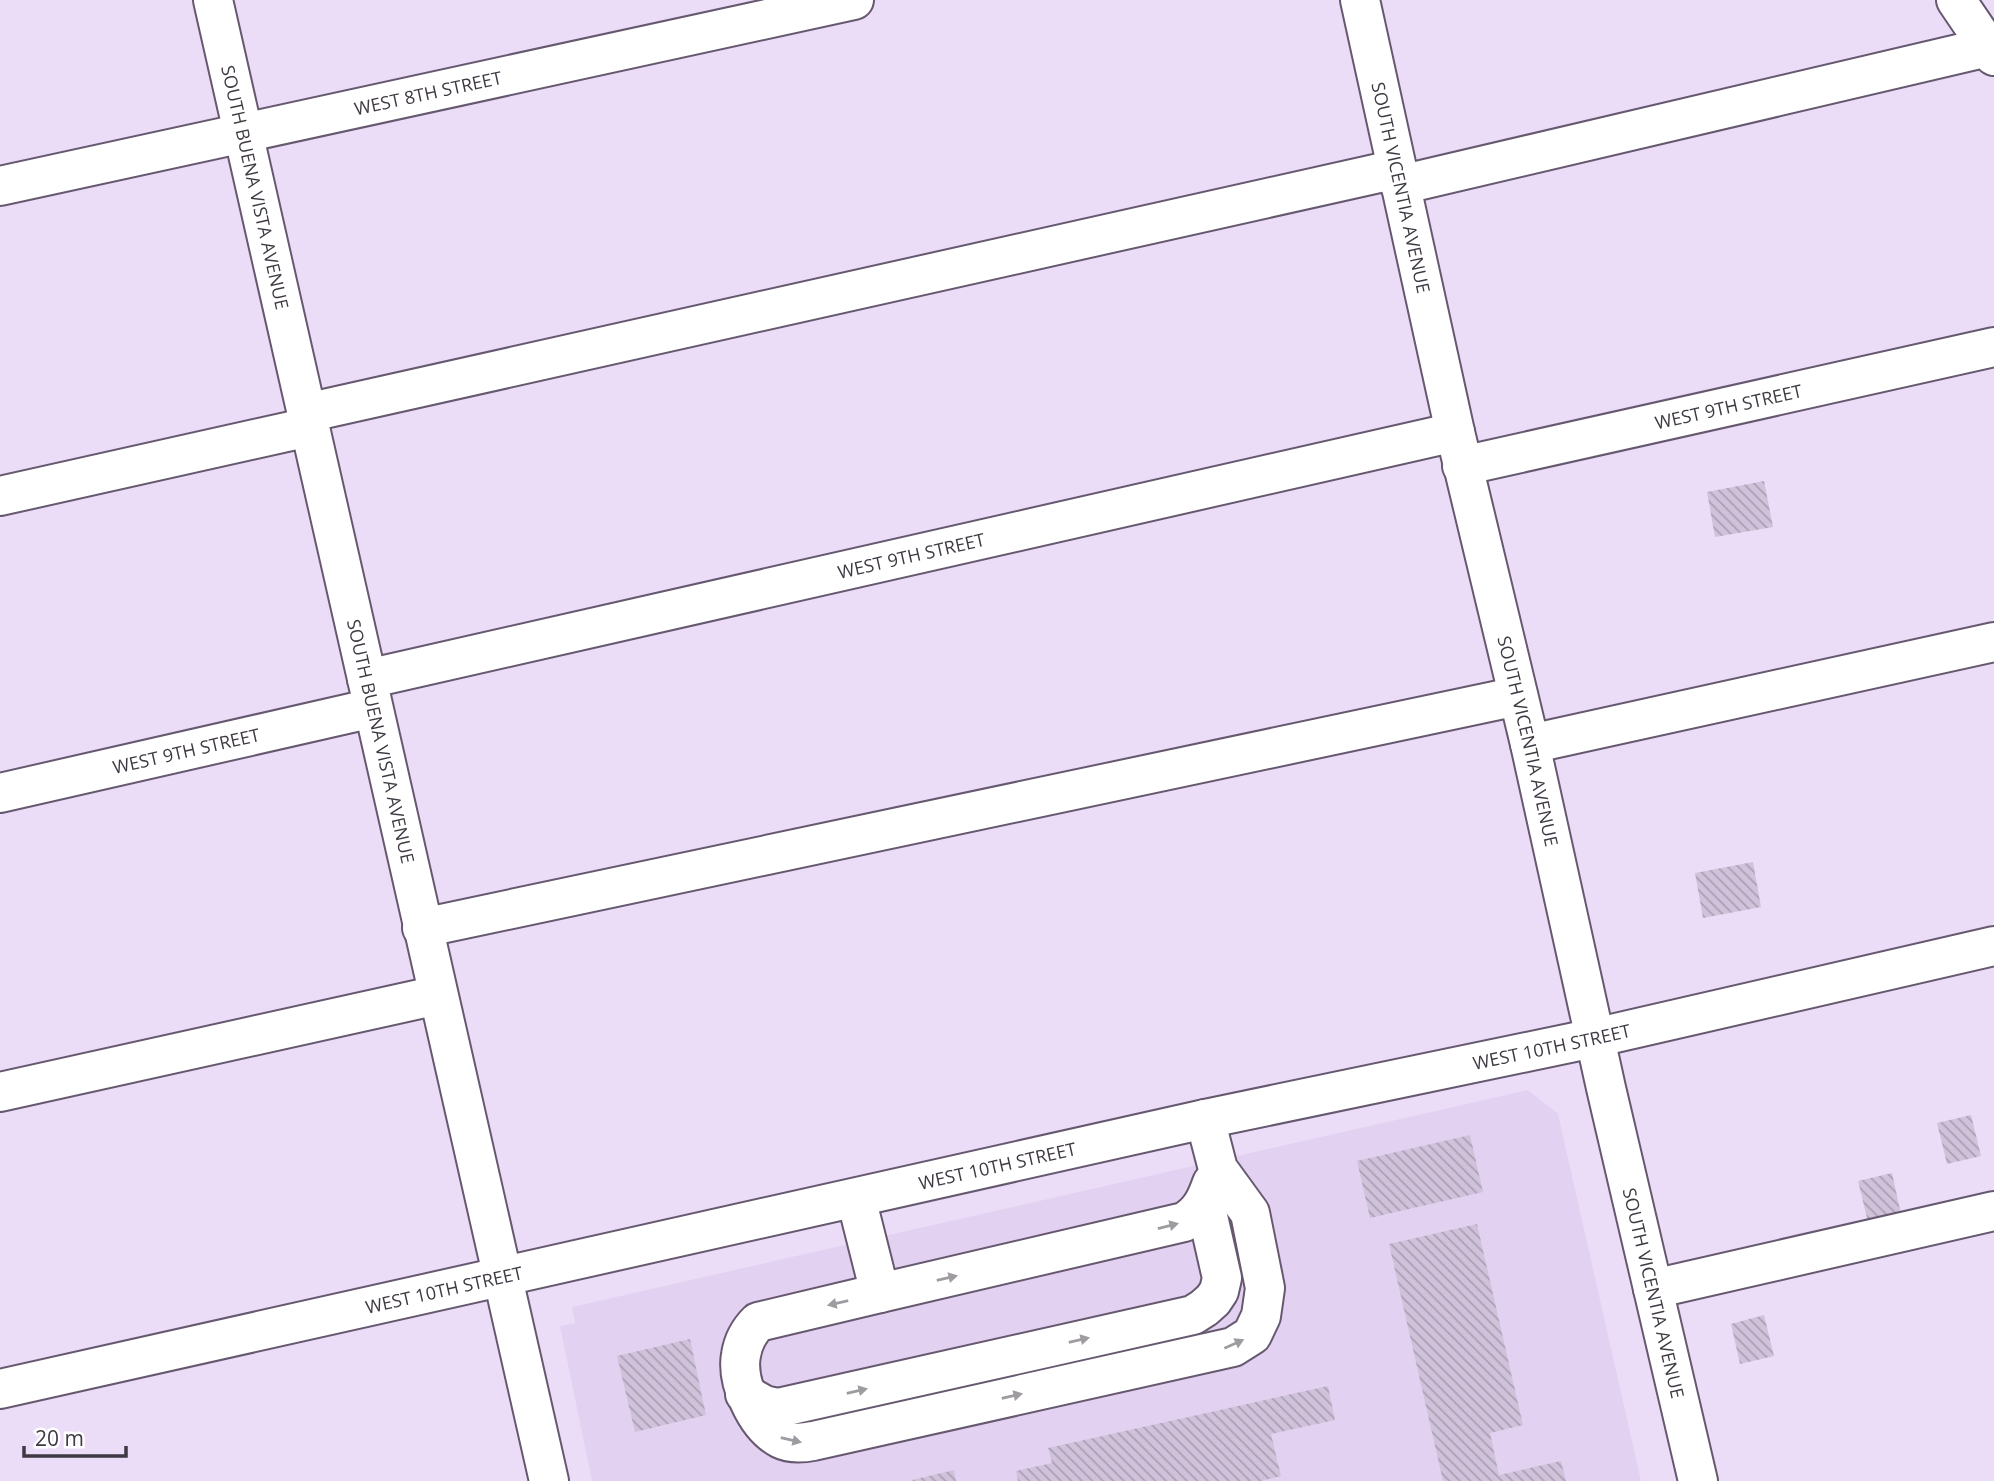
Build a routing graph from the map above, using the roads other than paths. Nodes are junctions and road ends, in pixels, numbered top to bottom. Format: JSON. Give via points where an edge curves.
{"nodes":[{"id":1,"x":213,"y":0,"type":"edge"},
{"id":2,"x":854,"y":0,"type":"edge"},
{"id":3,"x":1360,"y":0,"type":"edge"},
{"id":4,"x":1956,"y":0,"type":"edge"},
{"id":5,"x":1991,"y":52,"type":"edge"},
{"id":6,"x":243,"y":133,"type":"junction"},
{"id":7,"x":1399,"y":177,"type":"junction"},
{"id":8,"x":0,"y":186,"type":"edge"},
{"id":9,"x":1994,"y":347,"type":"edge"},
{"id":10,"x":308,"y":420,"type":"junction"},
{"id":11,"x":1459,"y":449,"type":"junction"},
{"id":12,"x":0,"y":496,"type":"edge"},
{"id":13,"x":1994,"y":642,"type":"edge"},
{"id":14,"x":370,"y":693,"type":"junction"},
{"id":15,"x":1518,"y":696,"type":"junction"},
{"id":16,"x":1530,"y":744,"type":"junction"},
{"id":17,"x":0,"y":793,"type":"edge"},
{"id":18,"x":422,"y":928,"type":"junction"},
{"id":19,"x":1994,"y":946,"type":"edge"},
{"id":20,"x":438,"y":995,"type":"junction"},
{"id":21,"x":1594,"y":1038,"type":"junction"},
{"id":22,"x":0,"y":1092,"type":"edge"},
{"id":23,"x":1205,"y":1119,"type":"junction"},
{"id":24,"x":1211,"y":1186,"type":"junction"},
{"id":25,"x":856,"y":1198,"type":"junction"},
{"id":26,"x":1994,"y":1211,"type":"edge"},
{"id":27,"x":501,"y":1277,"type":"junction"},
{"id":28,"x":1653,"y":1289,"type":"junction"},
{"id":29,"x":880,"y":1293,"type":"junction"},
{"id":30,"x":0,"y":1389,"type":"edge"},
{"id":31,"x":746,"y":1394,"type":"junction"},
{"id":32,"x":549,"y":1481,"type":"edge"},
{"id":33,"x":1698,"y":1481,"type":"edge"}],
"edges":[{"from":1,"to":6,"type":"street","name":"SOUTH BUENA VISTA AVENUE"},
{"from":2,"to":6,"type":"street","name":"WEST 8TH STREET"},
{"from":3,"to":7,"type":"street","name":"SOUTH VICENTIA AVENUE"},
{"from":4,"to":5,"type":"street"},
{"from":5,"to":7,"type":"street"},
{"from":6,"to":8,"type":"street","name":"WEST 8TH STREET"},
{"from":6,"to":10,"type":"street","name":"SOUTH BUENA VISTA AVENUE"},
{"from":7,"to":10,"type":"street"},
{"from":7,"to":11,"type":"street","name":"SOUTH VICENTIA AVENUE"},
{"from":9,"to":11,"type":"street","name":"WEST 9TH STREET"},
{"from":10,"to":12,"type":"street"},
{"from":10,"to":14,"type":"street","name":"SOUTH BUENA VISTA AVENUE"},
{"from":11,"to":14,"type":"street","name":"WEST 9TH STREET"},
{"from":11,"to":15,"type":"street","name":"SOUTH VICENTIA AVENUE"},
{"from":13,"to":16,"type":"street"},
{"from":14,"to":17,"type":"street","name":"WEST 9TH STREET"},
{"from":14,"to":18,"type":"street","name":"SOUTH BUENA VISTA AVENUE"},
{"from":15,"to":16,"type":"street","name":"SOUTH VICENTIA AVENUE"},
{"from":15,"to":18,"type":"street"},
{"from":16,"to":21,"type":"street","name":"SOUTH VICENTIA AVENUE"},
{"from":18,"to":20,"type":"street","name":"SOUTH BUENA VISTA AVENUE"},
{"from":19,"to":21,"type":"street","name":"WEST 10TH STREET"},
{"from":20,"to":22,"type":"street"},
{"from":20,"to":27,"type":"street","name":"SOUTH BUENA VISTA AVENUE"},
{"from":21,"to":23,"type":"street","name":"WEST 10TH STREET"},
{"from":21,"to":28,"type":"street","name":"SOUTH VICENTIA AVENUE"},
{"from":23,"to":24,"type":"street"},
{"from":23,"to":25,"type":"street","name":"WEST 10TH STREET"},
{"from":29,"to":24,"type":"street","one_way":true,"via":[[1174,1225],[1193,1217]]},
{"from":31,"to":24,"type":"street","one_way":true,"via":[[764,1405],[791,1406],[1193,1315],[1213,1300],[1223,1278]]},
{"from":31,"to":24,"type":"street","one_way":true,"via":[[768,1429],[799,1443],[1233,1347],[1252,1335],[1261,1316],[1265,1288],[1250,1213]]},
{"from":25,"to":27,"type":"street","name":"WEST 10TH STREET"},
{"from":25,"to":29,"type":"street"},
{"from":26,"to":28,"type":"street"},
{"from":27,"to":30,"type":"street","name":"WEST 10TH STREET"},
{"from":27,"to":32,"type":"street","name":"SOUTH BUENA VISTA AVENUE"},
{"from":28,"to":33,"type":"street","name":"SOUTH VICENTIA AVENUE"},
{"from":29,"to":31,"type":"street","one_way":true,"via":[[758,1322],[741,1356]]}]}
